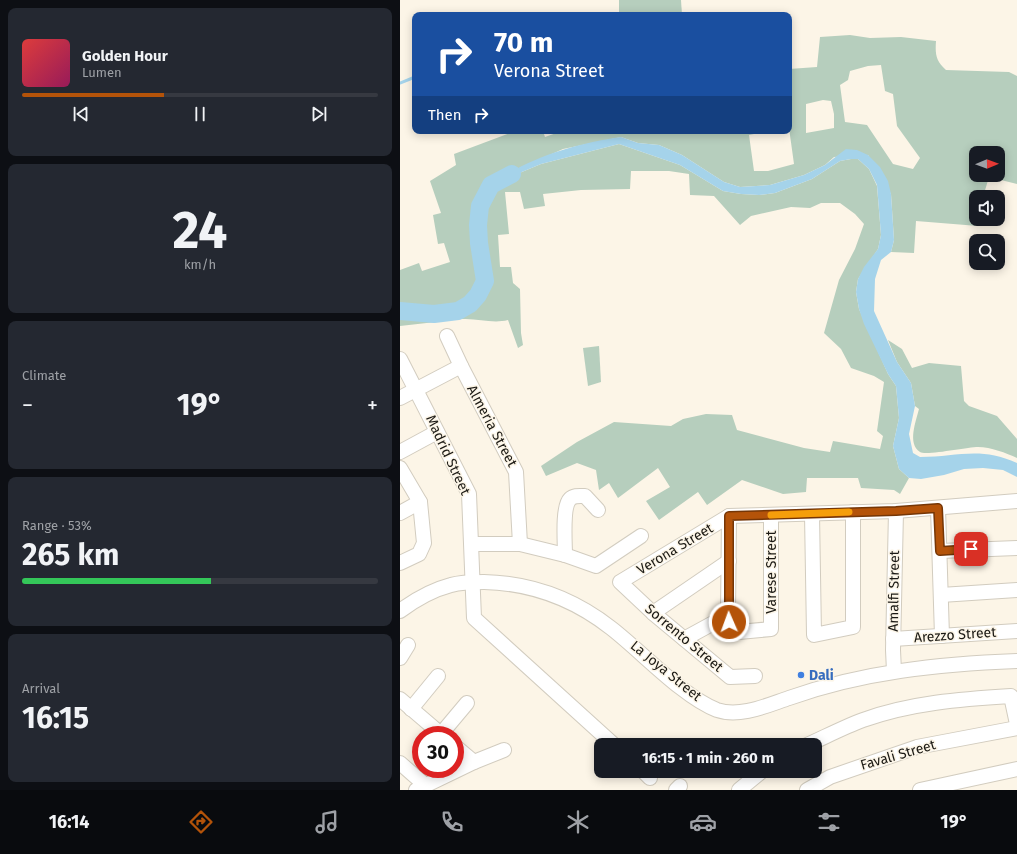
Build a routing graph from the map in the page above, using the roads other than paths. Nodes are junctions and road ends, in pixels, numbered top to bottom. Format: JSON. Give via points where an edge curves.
{"nodes":[{"id":1,"x":447,"y":336,"type":"dead end"},
{"id":2,"x":400,"y":359,"type":"edge"},
{"id":3,"x":461,"y":366,"type":"junction"},
{"id":4,"x":416,"y":390,"type":"junction"},
{"id":5,"x":400,"y":398,"type":"edge"},
{"id":6,"x":437,"y":432,"type":"junction"},
{"id":7,"x":400,"y":452,"type":"edge"},
{"id":8,"x":400,"y":468,"type":"edge"},
{"id":9,"x":1017,"y":501,"type":"edge"},
{"id":10,"x":420,"y":502,"type":"junction"},
{"id":11,"x":938,"y":508,"type":"junction"},
{"id":12,"x":598,"y":510,"type":"dead end"},
{"id":13,"x":896,"y":511,"type":"junction"},
{"id":14,"x":853,"y":512,"type":"junction"},
{"id":15,"x":400,"y":513,"type":"edge"},
{"id":16,"x":771,"y":514,"type":"junction"},
{"id":17,"x":812,"y":514,"type":"junction"},
{"id":18,"x":729,"y":516,"type":"junction"},
{"id":19,"x":641,"y":536,"type":"dead end"},
{"id":20,"x":472,"y":544,"type":"junction"},
{"id":21,"x":520,"y":544,"type":"junction"},
{"id":22,"x":1017,"y":548,"type":"edge"},
{"id":23,"x":940,"y":551,"type":"junction"},
{"id":24,"x":565,"y":555,"type":"junction"},
{"id":25,"x":729,"y":561,"type":"junction"},
{"id":26,"x":400,"y":563,"type":"edge"},
{"id":27,"x":473,"y":582,"type":"junction"},
{"id":28,"x":620,"y":582,"type":"joint"},
{"id":29,"x":1017,"y":590,"type":"edge"},
{"id":30,"x":941,"y":596,"type":"junction"},
{"id":31,"x":400,"y":610,"type":"edge"},
{"id":32,"x":653,"y":613,"type":"junction"},
{"id":33,"x":730,"y":621,"type":"junction"},
{"id":34,"x":1017,"y":631,"type":"edge"},
{"id":35,"x":942,"y":636,"type":"junction"},
{"id":36,"x":684,"y":639,"type":"junction"},
{"id":37,"x":893,"y":639,"type":"junction"},
{"id":38,"x":408,"y":645,"type":"dead end"},
{"id":39,"x":400,"y":658,"type":"edge"},
{"id":40,"x":1017,"y":661,"type":"edge"},
{"id":41,"x":894,"y":671,"type":"junction"},
{"id":42,"x":438,"y":676,"type":"dead end"},
{"id":43,"x":755,"y":676,"type":"dead end"},
{"id":44,"x":400,"y":699,"type":"edge"},
{"id":45,"x":467,"y":702,"type":"dead end"},
{"id":46,"x":411,"y":709,"type":"junction"},
{"id":47,"x":1017,"y":724,"type":"edge"},
{"id":48,"x":431,"y":726,"type":"edge"},
{"id":49,"x":448,"y":726,"type":"edge"},
{"id":50,"x":1017,"y":728,"type":"edge"},
{"id":51,"x":606,"y":738,"type":"edge"},
{"id":52,"x":822,"y":738,"type":"edge"},
{"id":53,"x":504,"y":750,"type":"dead end"},
{"id":54,"x":464,"y":754,"type":"edge"},
{"id":55,"x":474,"y":762,"type":"junction"},
{"id":56,"x":400,"y":763,"type":"edge"},
{"id":57,"x":1017,"y":769,"type":"edge"},
{"id":58,"x":754,"y":778,"type":"edge"},
{"id":59,"x":420,"y":788,"type":"edge"},
{"id":60,"x":739,"y":790,"type":"edge"},
{"id":61,"x":807,"y":790,"type":"edge"},
{"id":62,"x":920,"y":790,"type":"edge"}],
"edges":[{"from":1,"to":3,"type":"street","name":"Almeria Street"},
{"from":2,"to":4,"type":"street","name":"Madrid Street"},
{"from":3,"to":4,"type":"street"},
{"from":3,"to":21,"type":"street","name":"Almeria Street","via":[[516,472]]},
{"from":4,"to":5,"type":"street"},
{"from":4,"to":6,"type":"street","name":"Madrid Street"},
{"from":6,"to":7,"type":"street"},
{"from":6,"to":20,"type":"street","name":"Madrid Street","via":[[468,494]]},
{"from":8,"to":10,"type":"street"},
{"from":9,"to":11,"type":"street","name":"Verona Street"},
{"from":10,"to":15,"type":"street"},
{"from":10,"to":26,"type":"street","via":[[424,543],[419,554]]},
{"from":11,"to":13,"type":"street","name":"Verona Street"},
{"from":11,"to":23,"type":"street"},
{"from":12,"to":24,"type":"street","via":[[585,496],[576,495],[570,498],[566,506]]},
{"from":13,"to":14,"type":"street","name":"Verona Street"},
{"from":13,"to":37,"type":"street","name":"Amalfi Street"},
{"from":14,"to":17,"type":"street","name":"Verona Street"},
{"from":14,"to":17,"type":"street","via":[[853,627],[814,635]]},
{"from":16,"to":17,"type":"street","name":"Verona Street"},
{"from":16,"to":18,"type":"street","name":"Verona Street"},
{"from":16,"to":33,"type":"street","name":"Varese Street","via":[[770,630],[739,632]]},
{"from":18,"to":25,"type":"street"},
{"from":18,"to":28,"type":"street","name":"Verona Street"},
{"from":19,"to":24,"type":"street","via":[[596,566]]},
{"from":20,"to":21,"type":"street"},
{"from":20,"to":27,"type":"street","name":"Madrid Street"},
{"from":21,"to":24,"type":"street"},
{"from":22,"to":23,"type":"street"},
{"from":23,"to":30,"type":"street"},
{"from":25,"to":32,"type":"street"},
{"from":25,"to":33,"type":"street"},
{"from":27,"to":31,"type":"street","name":"La Joya Street","via":[[452,584],[431,592]]},
{"from":27,"to":41,"type":"street","name":"La Joya Street","via":[[521,585],[546,591],[583,609],[612,628],[690,694],[718,710],[738,712],[754,709],[824,685]]},
{"from":27,"to":51,"type":"street","name":"Madrid Street","via":[[474,618]]},
{"from":28,"to":32,"type":"street","name":"Sorrento Street"},
{"from":29,"to":30,"type":"street"},
{"from":30,"to":35,"type":"street"},
{"from":32,"to":36,"type":"street","name":"Sorrento Street"},
{"from":33,"to":36,"type":"street"},
{"from":34,"to":35,"type":"street","name":"Arezzo Street"},
{"from":35,"to":37,"type":"street","name":"Arezzo Street"},
{"from":36,"to":43,"type":"street","name":"Sorrento Street","via":[[730,677]]},
{"from":37,"to":41,"type":"street","name":"Amalfi Street"},
{"from":38,"to":39,"type":"street"},
{"from":40,"to":41,"type":"street","name":"La Joya Street","via":[[939,665]]},
{"from":42,"to":46,"type":"street"},
{"from":44,"to":46,"type":"street"},
{"from":45,"to":49,"type":"street"},
{"from":46,"to":48,"type":"street"},
{"from":47,"to":52,"type":"street","via":[[1011,696],[960,699],[921,705],[864,720]]},
{"from":50,"to":61,"type":"street","name":"Favali Street","via":[[917,747],[830,777]]},
{"from":53,"to":55,"type":"street"},
{"from":54,"to":55,"type":"street"},
{"from":55,"to":59,"type":"street"},
{"from":56,"to":59,"type":"street"},
{"from":57,"to":62,"type":"street"},
{"from":58,"to":60,"type":"street"}]}
